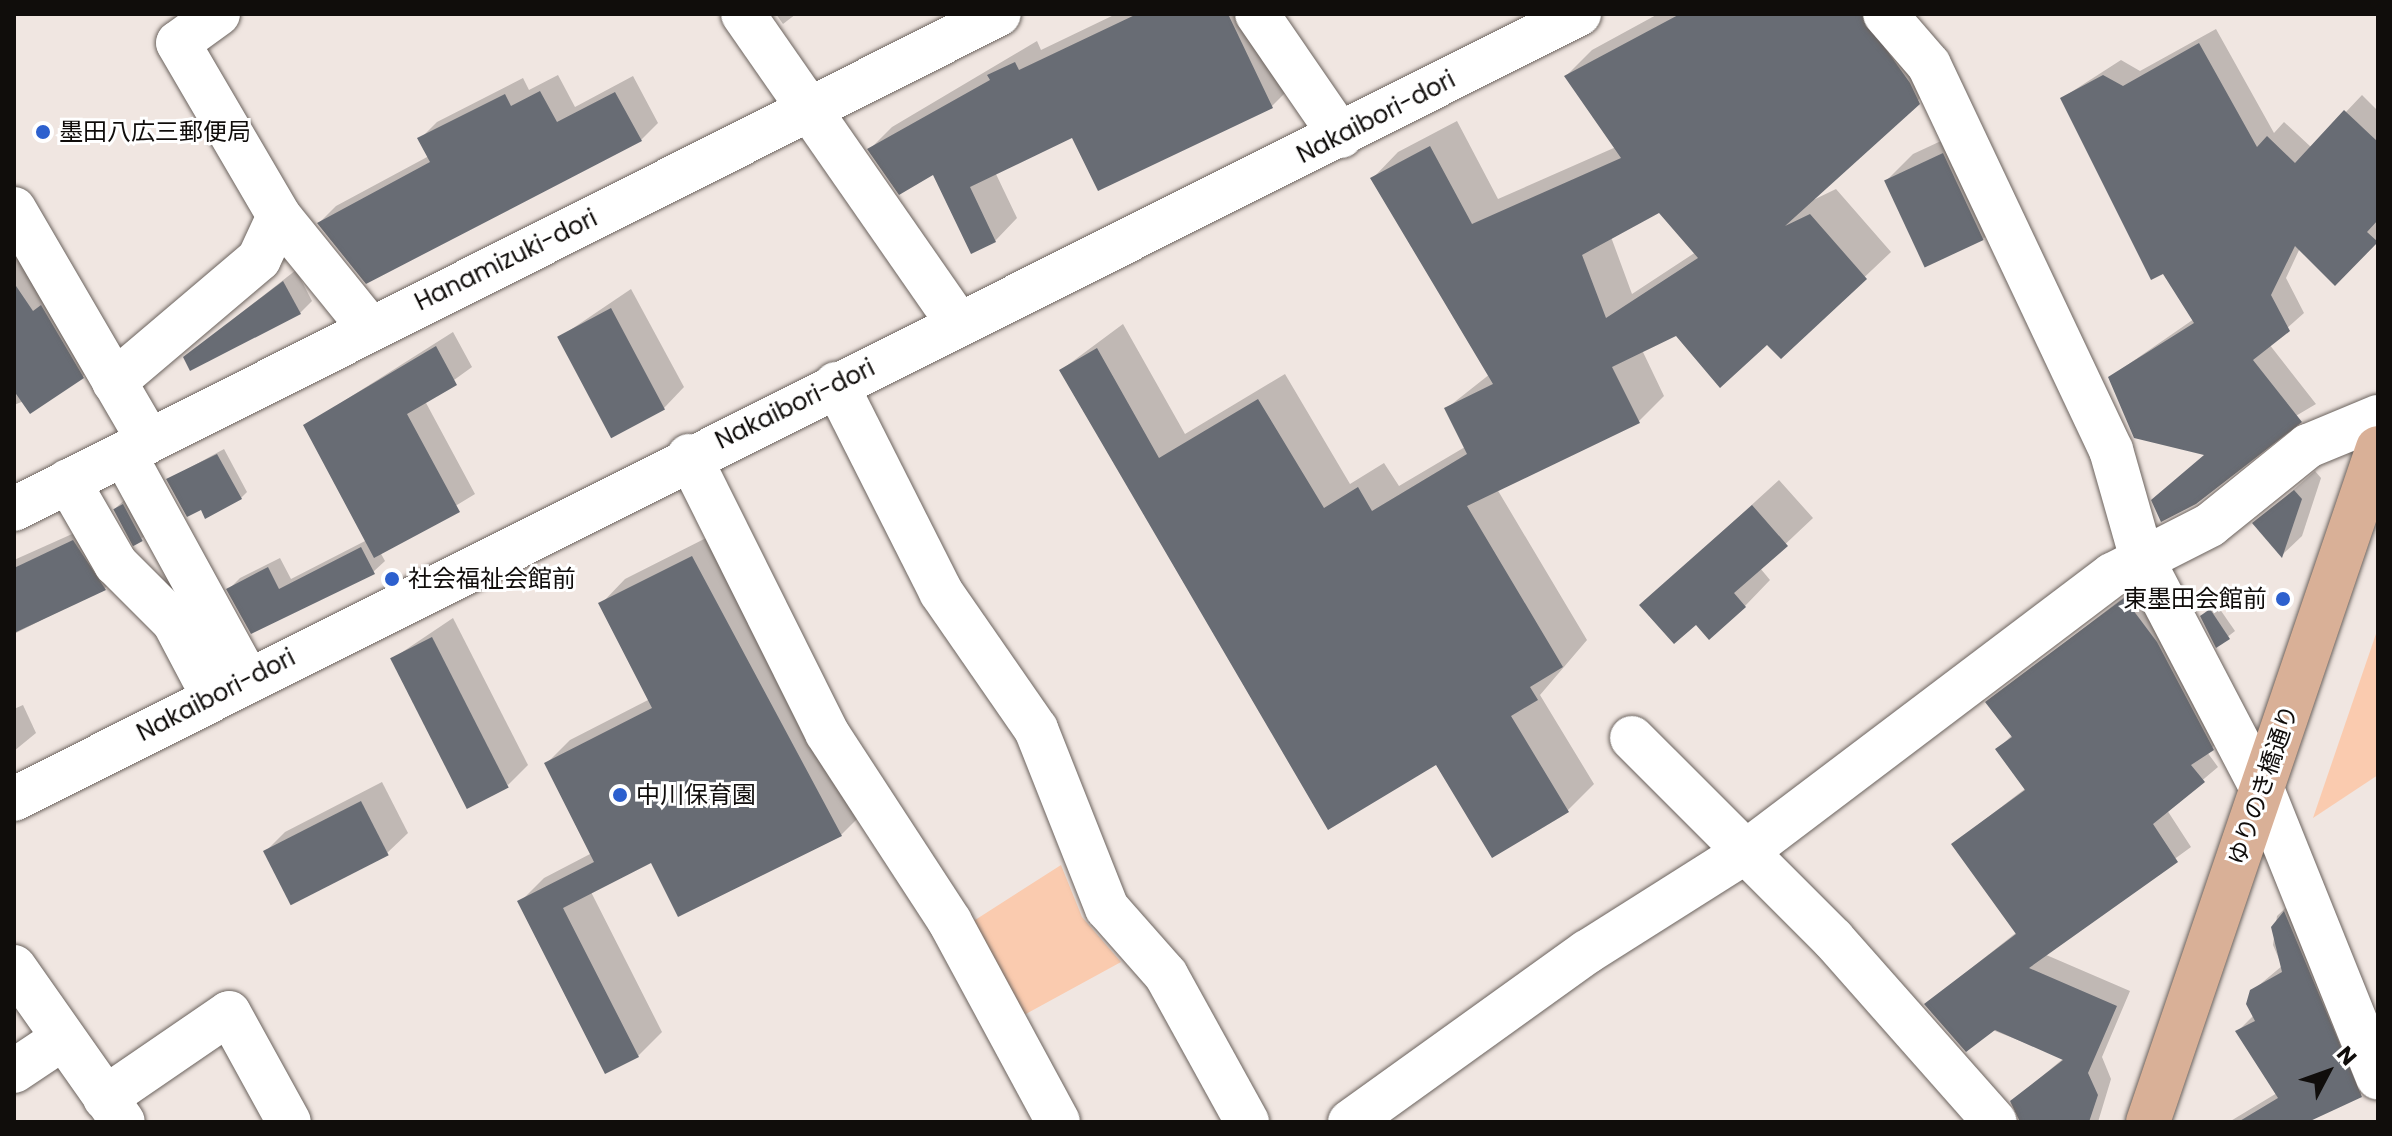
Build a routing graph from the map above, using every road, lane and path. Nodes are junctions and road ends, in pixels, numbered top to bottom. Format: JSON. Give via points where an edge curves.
{"nodes":[{"id":1,"x":218,"y":14,"type":"edge"},
{"id":2,"x":743,"y":14,"type":"edge"},
{"id":3,"x":999,"y":14,"type":"edge"},
{"id":4,"x":1257,"y":14,"type":"edge"},
{"id":5,"x":1579,"y":14,"type":"edge"},
{"id":6,"x":1885,"y":14,"type":"edge"},
{"id":7,"x":807,"y":111,"type":"junction"},
{"id":8,"x":1341,"y":136,"type":"junction"},
{"id":9,"x":14,"y":209,"type":"edge"},
{"id":10,"x":279,"y":216,"type":"junction"},
{"id":11,"x":958,"y":323,"type":"junction"},
{"id":12,"x":369,"y":327,"type":"junction"},
{"id":13,"x":114,"y":382,"type":"junction"},
{"id":14,"x":836,"y":384,"type":"junction"},
{"id":15,"x":2378,"y":417,"type":"edge"},
{"id":16,"x":137,"y":447,"type":"junction"},
{"id":17,"x":2378,"y":448,"type":"edge"},
{"id":18,"x":689,"y":456,"type":"junction"},
{"id":19,"x":68,"y":481,"type":"junction"},
{"id":20,"x":14,"y":509,"type":"edge"},
{"id":21,"x":2142,"y":559,"type":"junction"},
{"id":22,"x":230,"y":687,"type":"junction"},
{"id":23,"x":1632,"y":738,"type":"dead end"},
{"id":24,"x":2262,"y":789,"type":"junction"},
{"id":25,"x":14,"y":799,"type":"edge"},
{"id":26,"x":1747,"y":851,"type":"junction"},
{"id":27,"x":14,"y":967,"type":"edge"},
{"id":28,"x":62,"y":1039,"type":"junction"},
{"id":29,"x":14,"y":1071,"type":"edge"},
{"id":30,"x":2378,"y":1078,"type":"edge"},
{"id":31,"x":114,"y":1110,"type":"edge"},
{"id":32,"x":289,"y":1122,"type":"edge"},
{"id":33,"x":1058,"y":1122,"type":"edge"},
{"id":34,"x":1247,"y":1122,"type":"edge"},
{"id":35,"x":1350,"y":1122,"type":"edge"},
{"id":36,"x":1995,"y":1122,"type":"edge"},
{"id":37,"x":2148,"y":1122,"type":"edge"}],
"edges":[{"from":1,"to":10,"type":"street","via":[[178,43]]},
{"from":2,"to":7,"type":"street"},
{"from":3,"to":7,"type":"street","name":"Hanamizuki-dori"},
{"from":4,"to":8,"type":"street"},
{"from":5,"to":8,"type":"street","name":"Nakaibori-dori"},
{"from":6,"to":21,"type":"street","via":[[1929,65],[2111,450]]},
{"from":7,"to":11,"type":"street"},
{"from":7,"to":12,"type":"street","name":"Hanamizuki-dori"},
{"from":8,"to":11,"type":"street","name":"Nakaibori-dori"},
{"from":9,"to":13,"type":"street"},
{"from":10,"to":12,"type":"street"},
{"from":10,"to":13,"type":"street","via":[[259,259]]},
{"from":11,"to":14,"type":"street","name":"Nakaibori-dori"},
{"from":12,"to":16,"type":"street","name":"Hanamizuki-dori"},
{"from":13,"to":16,"type":"street"},
{"from":14,"to":18,"type":"street","name":"Nakaibori-dori"},
{"from":14,"to":34,"type":"street","via":[[941,592],[1036,729],[1107,908],[1166,975]]},
{"from":15,"to":21,"type":"street","via":[[2308,446],[2210,525]]},
{"from":16,"to":19,"type":"street","name":"Hanamizuki-dori"},
{"from":16,"to":22,"type":"street"},
{"from":17,"to":24,"type":"main road","name":"ゆりのき橋通り"},
{"from":18,"to":22,"type":"street","name":"Nakaibori-dori"},
{"from":18,"to":33,"type":"street","via":[[827,733],[950,922]]},
{"from":19,"to":20,"type":"street","name":"Hanamizuki-dori"},
{"from":19,"to":22,"type":"street","via":[[116,564]]},
{"from":21,"to":24,"type":"street"},
{"from":21,"to":26,"type":"street"},
{"from":22,"to":25,"type":"street","name":"Nakaibori-dori"},
{"from":23,"to":26,"type":"street"},
{"from":24,"to":30,"type":"street"},
{"from":24,"to":37,"type":"main road","name":"ゆりのき橋通り"},
{"from":26,"to":35,"type":"street","via":[[1587,952]]},
{"from":26,"to":36,"type":"street"},
{"from":27,"to":28,"type":"street"},
{"from":28,"to":29,"type":"street"},
{"from":28,"to":31,"type":"street"},
{"from":31,"to":32,"type":"street","via":[[229,1013]]}]}
